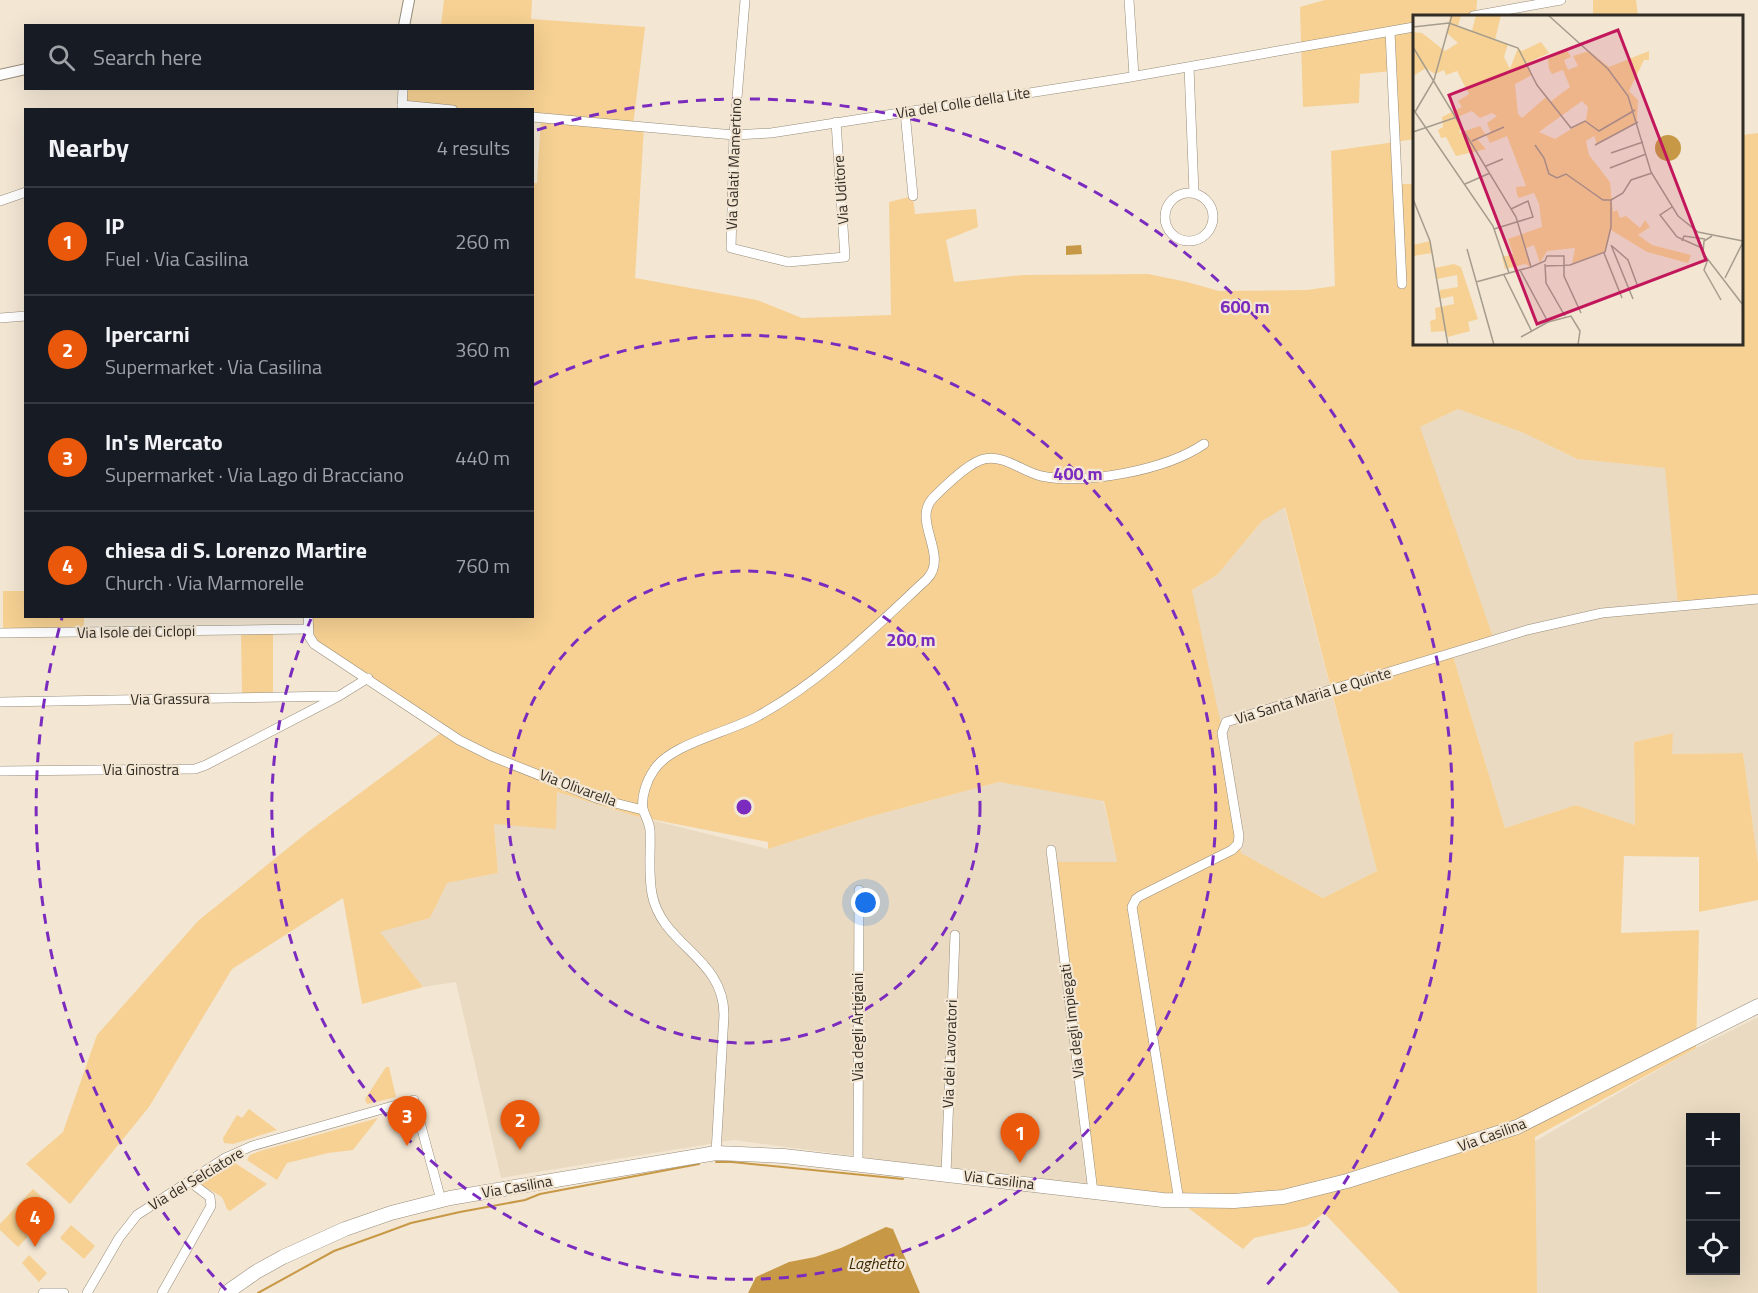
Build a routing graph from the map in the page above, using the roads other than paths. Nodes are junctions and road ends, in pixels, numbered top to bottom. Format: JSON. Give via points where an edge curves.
{"nodes":[{"id":1,"x":409,"y":0,"type":"edge"},
{"id":2,"x":745,"y":0,"type":"edge"},
{"id":3,"x":1129,"y":0,"type":"edge"},
{"id":4,"x":1561,"y":0,"type":"edge"},
{"id":5,"x":1478,"y":15,"type":"edge"},
{"id":6,"x":405,"y":24,"type":"edge"},
{"id":7,"x":1413,"y":27,"type":"edge"},
{"id":8,"x":1390,"y":32,"type":"junction"},
{"id":9,"x":1189,"y":67,"type":"junction"},
{"id":10,"x":24,"y":69,"type":"edge"},
{"id":11,"x":0,"y":75,"type":"edge"},
{"id":12,"x":1134,"y":76,"type":"junction"},
{"id":13,"x":403,"y":90,"type":"edge"},
{"id":14,"x":402,"y":107,"type":"edge"},
{"id":15,"x":419,"y":108,"type":"edge"},
{"id":16,"x":905,"y":112,"type":"junction"},
{"id":17,"x":534,"y":117,"type":"edge"},
{"id":18,"x":836,"y":122,"type":"junction"},
{"id":19,"x":734,"y":135,"type":"junction"},
{"id":20,"x":1194,"y":192,"type":"junction"},
{"id":21,"x":24,"y":193,"type":"edge"},
{"id":22,"x":913,"y":196,"type":"dead end"},
{"id":23,"x":0,"y":201,"type":"edge"},
{"id":24,"x":845,"y":257,"type":"joint"},
{"id":25,"x":1402,"y":284,"type":"dead end"},
{"id":26,"x":24,"y":316,"type":"edge"},
{"id":27,"x":0,"y":318,"type":"edge"},
{"id":28,"x":1204,"y":444,"type":"dead end"},
{"id":29,"x":1758,"y":599,"type":"edge"},
{"id":30,"x":308,"y":618,"type":"edge"},
{"id":31,"x":308,"y":629,"type":"junction"},
{"id":32,"x":0,"y":633,"type":"edge"},
{"id":33,"x":368,"y":678,"type":"junction"},
{"id":34,"x":339,"y":696,"type":"junction"},
{"id":35,"x":0,"y":702,"type":"edge"},
{"id":36,"x":0,"y":771,"type":"edge"},
{"id":37,"x":643,"y":810,"type":"junction"},
{"id":38,"x":1052,"y":849,"type":"dead end"},
{"id":39,"x":859,"y":890,"type":"dead end"},
{"id":40,"x":956,"y":935,"type":"dead end"},
{"id":41,"x":1758,"y":1006,"type":"edge"},
{"id":42,"x":716,"y":1153,"type":"junction"},
{"id":43,"x":858,"y":1164,"type":"junction"},
{"id":44,"x":946,"y":1174,"type":"junction"},
{"id":45,"x":189,"y":1181,"type":"junction"},
{"id":46,"x":1093,"y":1192,"type":"junction"},
{"id":47,"x":441,"y":1200,"type":"junction"},
{"id":48,"x":1179,"y":1201,"type":"junction"},
{"id":49,"x":43,"y":1293,"type":"edge"},
{"id":50,"x":64,"y":1293,"type":"edge"},
{"id":51,"x":87,"y":1293,"type":"edge"},
{"id":52,"x":162,"y":1293,"type":"edge"},
{"id":53,"x":226,"y":1293,"type":"edge"}],
"edges":[{"from":1,"to":6,"type":"street"},
{"from":2,"to":19,"type":"street","name":"Via Galati Mamertino"},
{"from":3,"to":12,"type":"street"},
{"from":4,"to":5,"type":"street"},
{"from":7,"to":8,"type":"street","name":"Via del Colle della Lite"},
{"from":8,"to":9,"type":"street","name":"Via del Colle della Lite"},
{"from":8,"to":25,"type":"street"},
{"from":9,"to":12,"type":"street","name":"Via del Colle della Lite"},
{"from":9,"to":20,"type":"street"},
{"from":10,"to":11,"type":"street"},
{"from":12,"to":16,"type":"street","name":"Via del Colle della Lite"},
{"from":13,"to":14,"type":"street"},
{"from":14,"to":15,"type":"street"},
{"from":16,"to":18,"type":"street","name":"Via del Colle della Lite"},
{"from":16,"to":22,"type":"street"},
{"from":17,"to":19,"type":"street","name":"Via del Colle della Lite"},
{"from":18,"to":19,"type":"street","name":"Via del Colle della Lite","via":[[771,134]]},
{"from":18,"to":24,"type":"street","name":"Via Uditore"},
{"from":19,"to":24,"type":"street","name":"Via Galati Mamertino","via":[[731,248],[788,262]]},
{"from":20,"to":20,"type":"street","via":[[1207,199],[1214,220],[1202,238],[1187,241],[1168,229],[1165,213],[1172,199]]},
{"from":21,"to":23,"type":"street"},
{"from":26,"to":27,"type":"street"},
{"from":28,"to":37,"type":"street","via":[[1160,465],[1090,477],[1038,475],[992,458],[976,462],[927,506],[935,562],[929,577],[855,646],[801,689],[744,724],[664,758],[650,777]]},
{"from":29,"to":48,"type":"street","name":"Via Santa Maria Le Quinte","via":[[1602,613],[1548,625],[1226,722],[1222,733],[1238,844],[1140,896],[1132,907]]},
{"from":30,"to":31,"type":"street"},
{"from":31,"to":32,"type":"street","name":"Via Isole dei Ciclopi"},
{"from":31,"to":33,"type":"street","name":"Via Olivarella","via":[[314,644]]},
{"from":33,"to":34,"type":"street","name":"Via Ginostra"},
{"from":33,"to":37,"type":"street","name":"Via Olivarella","via":[[459,740],[491,756],[599,799]]},
{"from":34,"to":35,"type":"street","name":"Via Grassura"},
{"from":34,"to":36,"type":"street","name":"Via Ginostra","via":[[195,769]]},
{"from":37,"to":42,"type":"street","via":[[650,827],[649,866],[656,907],[667,927],[714,977],[723,997]]},
{"from":38,"to":46,"type":"street","name":"Via degli Impiegati"},
{"from":39,"to":43,"type":"street","name":"Via degli Artigiani"},
{"from":40,"to":44,"type":"street","name":"Via dei Lavoratori"},
{"from":41,"to":48,"type":"main road","name":"Via Casilina","via":[[1537,1118],[1491,1137],[1293,1195],[1244,1201]]},
{"from":42,"to":43,"type":"main road","name":"Via Casilina"},
{"from":42,"to":47,"type":"main road","name":"Via Casilina"},
{"from":43,"to":44,"type":"main road","name":"Via Casilina"},
{"from":44,"to":46,"type":"main road","name":"Via Casilina"},
{"from":45,"to":47,"type":"street","name":"Via del Selciatore","via":[[243,1149],[414,1100]]},
{"from":45,"to":51,"type":"street","name":"Via del Selciatore","via":[[128,1224]]},
{"from":45,"to":52,"type":"street","via":[[210,1197],[211,1206]]},
{"from":46,"to":48,"type":"main road","name":"Via Casilina"},
{"from":47,"to":53,"type":"main road","name":"Via Casilina","via":[[339,1232],[271,1263]]},
{"from":49,"to":50,"type":"street"}]}
